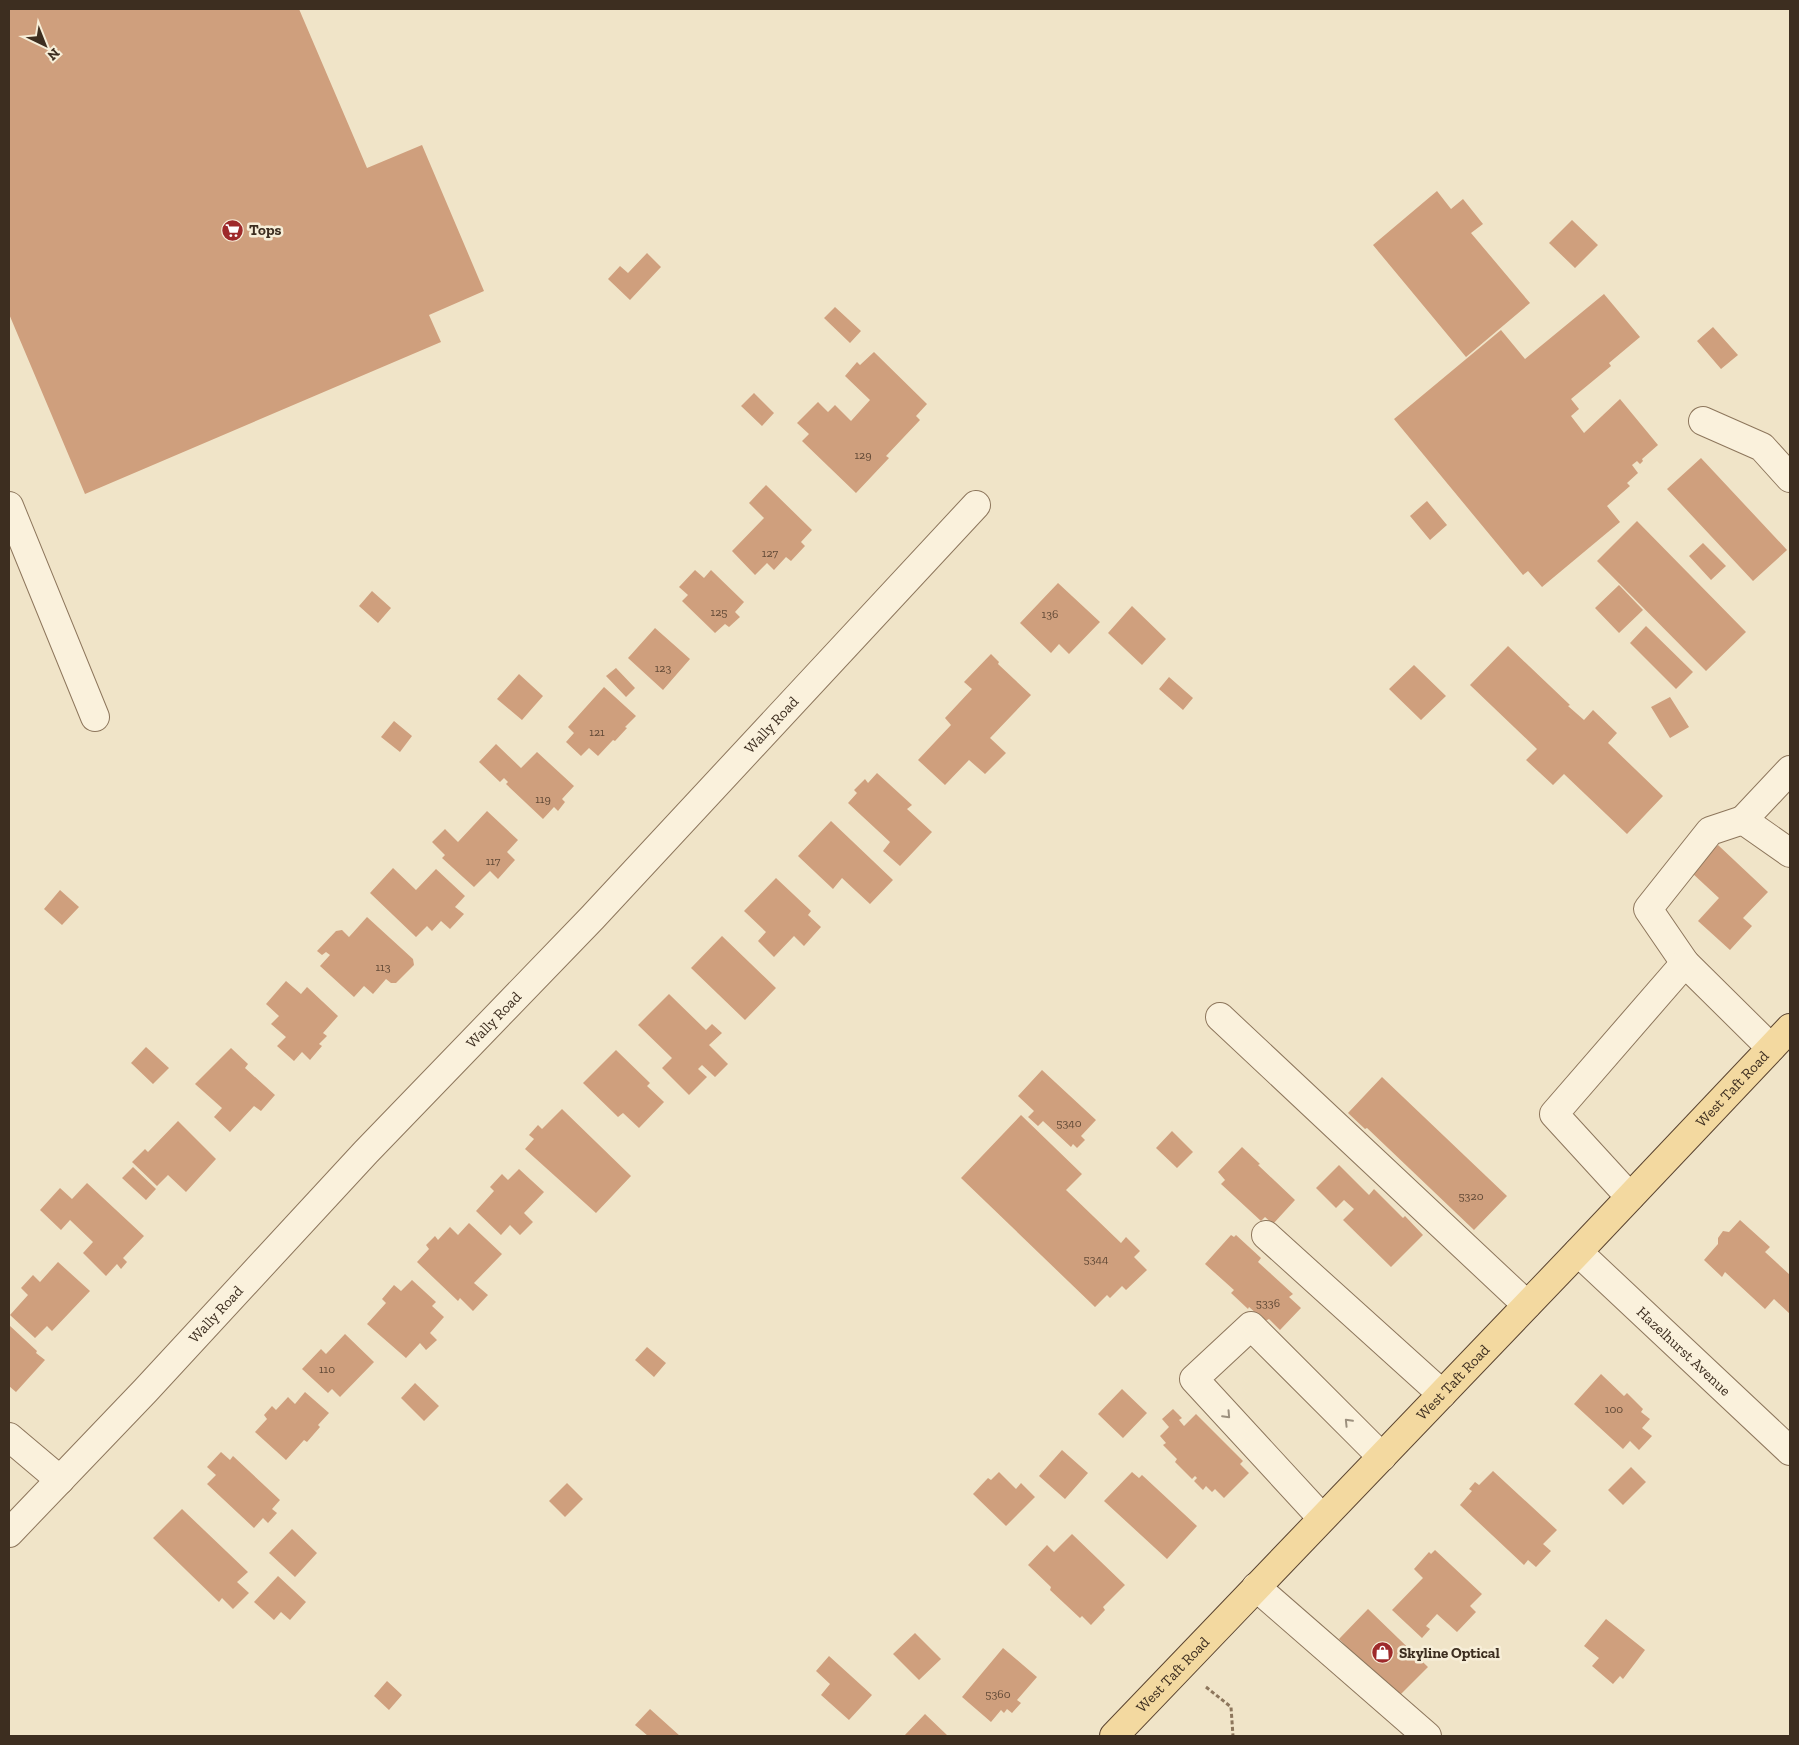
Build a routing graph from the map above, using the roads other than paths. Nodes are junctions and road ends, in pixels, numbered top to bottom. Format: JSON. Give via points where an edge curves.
{"nodes":[{"id":1,"x":1703,"y":421,"type":"dead end"},
{"id":2,"x":1790,"y":478,"type":"edge"},
{"id":3,"x":976,"y":504,"type":"dead end"},
{"id":4,"x":9,"y":506,"type":"edge"},
{"id":5,"x":95,"y":717,"type":"dead end"},
{"id":6,"x":1790,"y":770,"type":"edge"},
{"id":7,"x":1744,"y":820,"type":"junction"},
{"id":8,"x":1790,"y":853,"type":"edge"},
{"id":9,"x":1686,"y":963,"type":"junction"},
{"id":10,"x":1220,"y":1017,"type":"dead end"},
{"id":11,"x":1790,"y":1028,"type":"edge"},
{"id":12,"x":1771,"y":1048,"type":"junction"},
{"id":13,"x":1630,"y":1197,"type":"junction"},
{"id":14,"x":1266,"y":1235,"type":"dead end"},
{"id":15,"x":1578,"y":1252,"type":"junction"},
{"id":16,"x":1527,"y":1305,"type":"junction"},
{"id":17,"x":1442,"y":1394,"type":"junction"},
{"id":18,"x":9,"y":1437,"type":"edge"},
{"id":19,"x":1790,"y":1450,"type":"edge"},
{"id":20,"x":1382,"y":1457,"type":"junction"},
{"id":21,"x":60,"y":1480,"type":"junction"},
{"id":22,"x":1322,"y":1518,"type":"junction"},
{"id":23,"x":9,"y":1533,"type":"edge"},
{"id":24,"x":1256,"y":1587,"type":"junction"},
{"id":25,"x":1114,"y":1736,"type":"edge"},
{"id":26,"x":1427,"y":1736,"type":"edge"}],
"edges":[{"from":1,"to":2,"type":"street","via":[[1762,447]]},
{"from":3,"to":21,"type":"street","name":"Wally Road","via":[[592,918],[366,1152]]},
{"from":4,"to":5,"type":"street"},
{"from":6,"to":7,"type":"street"},
{"from":7,"to":8,"type":"street"},
{"from":7,"to":9,"type":"street","via":[[1710,831],[1648,909]]},
{"from":9,"to":12,"type":"street"},
{"from":9,"to":13,"type":"street","via":[[1554,1114]]},
{"from":10,"to":16,"type":"street"},
{"from":11,"to":12,"type":"main road","name":"West Taft Road"},
{"from":12,"to":13,"type":"main road","name":"West Taft Road"},
{"from":13,"to":15,"type":"main road","name":"West Taft Road"},
{"from":14,"to":17,"type":"street"},
{"from":15,"to":16,"type":"main road","name":"West Taft Road"},
{"from":15,"to":19,"type":"street","name":"Hazelhurst Avenue"},
{"from":16,"to":17,"type":"main road","name":"West Taft Road"},
{"from":17,"to":20,"type":"main road","name":"West Taft Road"},
{"from":18,"to":21,"type":"street"},
{"from":20,"to":22,"type":"main road","name":"West Taft Road"},
{"from":20,"to":22,"type":"street","one_way":true,"via":[[1251,1326],[1194,1379]]},
{"from":21,"to":23,"type":"street","name":"Wally Road"},
{"from":22,"to":24,"type":"main road","name":"West Taft Road"},
{"from":24,"to":25,"type":"main road","name":"West Taft Road"},
{"from":24,"to":26,"type":"street"}]}
